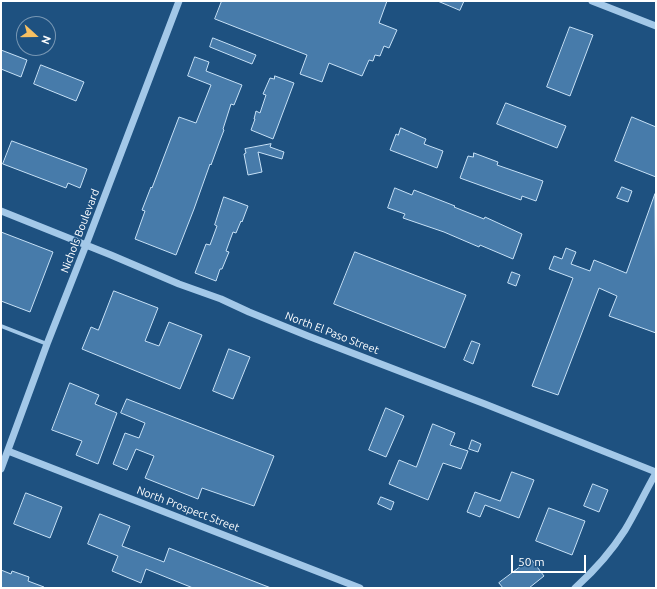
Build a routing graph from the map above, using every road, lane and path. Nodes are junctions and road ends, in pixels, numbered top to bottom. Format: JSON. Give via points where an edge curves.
{"nodes":[{"id":1,"x":179,"y":1,"type":"edge"},
{"id":2,"x":592,"y":1,"type":"edge"},
{"id":3,"x":656,"y":26,"type":"edge"},
{"id":4,"x":1,"y":211,"type":"edge"},
{"id":5,"x":86,"y":246,"type":"junction"},
{"id":6,"x":1,"y":326,"type":"edge"},
{"id":7,"x":47,"y":344,"type":"junction"},
{"id":8,"x":8,"y":451,"type":"junction"},
{"id":9,"x":1,"y":469,"type":"edge"},
{"id":10,"x":656,"y":473,"type":"edge"},
{"id":11,"x":360,"y":588,"type":"edge"},
{"id":12,"x":575,"y":588,"type":"edge"}],
"edges":[{"from":1,"to":5,"type":"street","name":"Nichols Boulevard"},
{"from":2,"to":3,"type":"street"},
{"from":4,"to":5,"type":"street","name":"North El Paso Street"},
{"from":5,"to":7,"type":"street","name":"Nichols Boulevard"},
{"from":5,"to":10,"type":"street","name":"North El Paso Street"},
{"from":6,"to":7,"type":"street"},
{"from":7,"to":8,"type":"street","name":"Nichols Boulevard"},
{"from":8,"to":9,"type":"street","name":"Nichols Boulevard"},
{"from":8,"to":11,"type":"street","name":"North Prospect Street"},
{"from":10,"to":12,"type":"street","via":[[626,529],[608,555]]}]}
